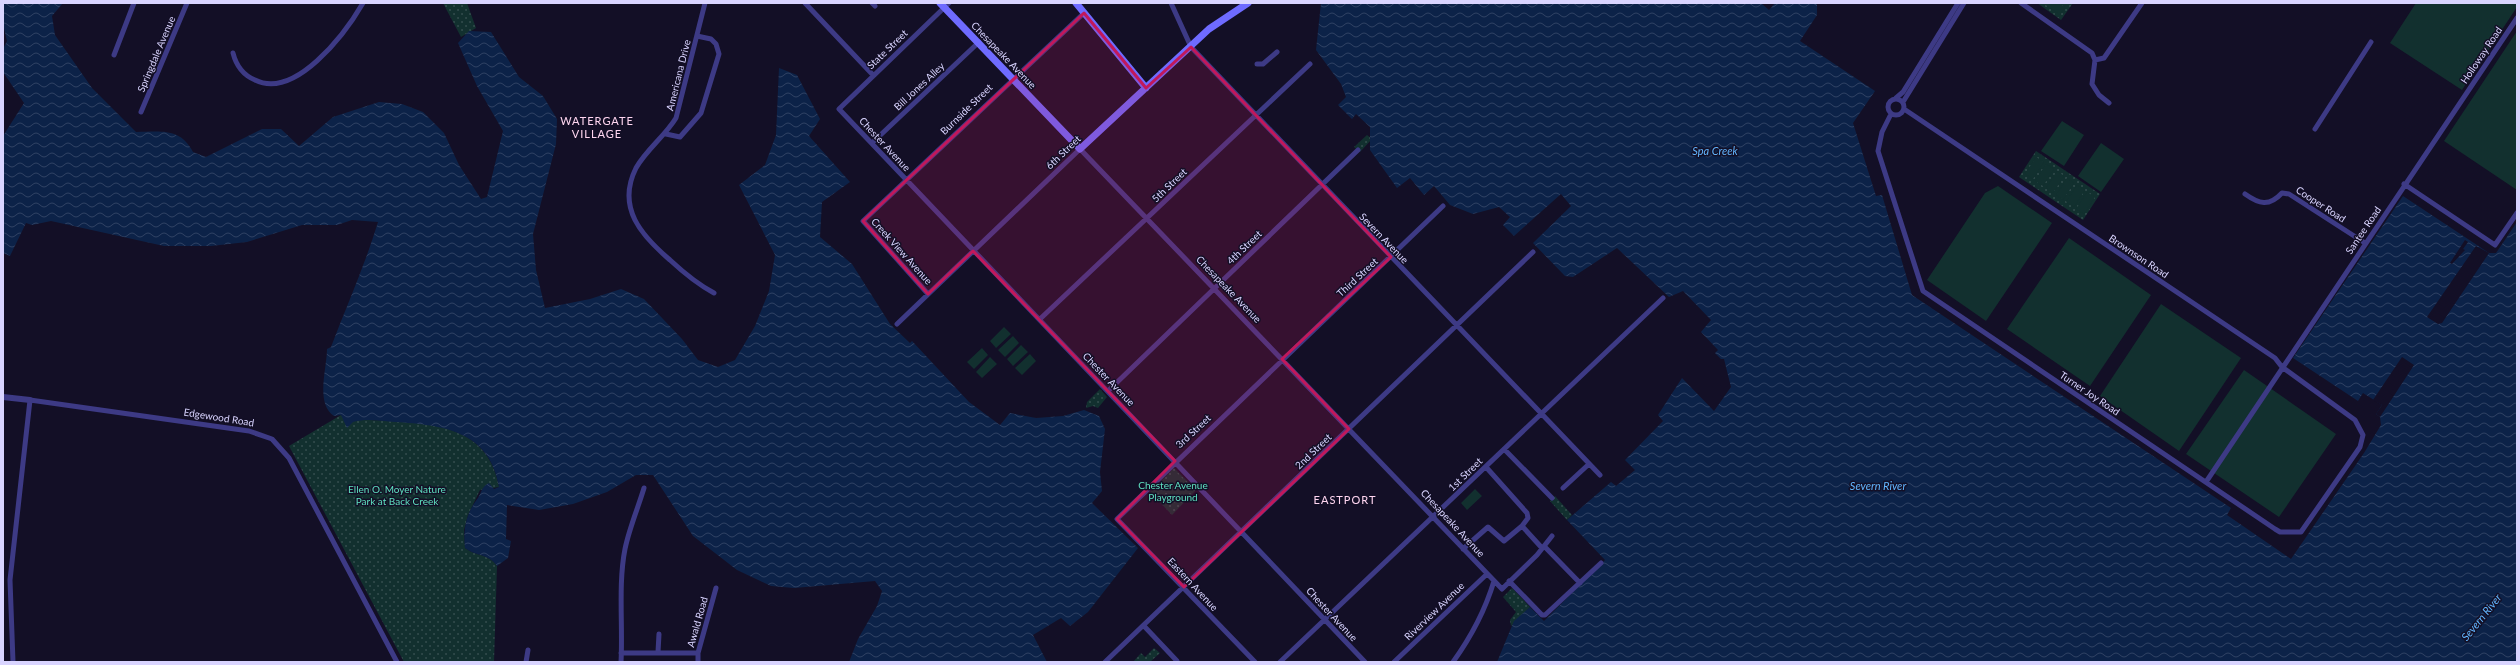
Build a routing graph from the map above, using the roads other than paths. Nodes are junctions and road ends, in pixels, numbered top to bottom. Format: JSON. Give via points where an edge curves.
{"nodes":[{"id":1,"x":134,"y":3,"type":"edge"},
{"id":2,"x":187,"y":3,"type":"edge"},
{"id":3,"x":363,"y":3,"type":"edge"},
{"id":4,"x":705,"y":3,"type":"edge"},
{"id":5,"x":805,"y":3,"type":"edge"},
{"id":6,"x":1076,"y":3,"type":"edge"},
{"id":7,"x":1171,"y":3,"type":"edge"},
{"id":8,"x":1248,"y":3,"type":"edge"},
{"id":9,"x":1958,"y":3,"type":"edge"},
{"id":10,"x":1964,"y":3,"type":"edge"},
{"id":11,"x":2142,"y":3,"type":"edge"},
{"id":12,"x":944,"y":4,"type":"edge"},
{"id":13,"x":2024,"y":4,"type":"edge"},
{"id":14,"x":1084,"y":13,"type":"junction"},
{"id":15,"x":2517,"y":18,"type":"edge"},
{"id":16,"x":697,"y":36,"type":"junction"},
{"id":17,"x":979,"y":42,"type":"junction"},
{"id":18,"x":2371,"y":42,"type":"dead end"},
{"id":19,"x":1191,"y":47,"type":"junction"},
{"id":20,"x":1277,"y":52,"type":"dead end"},
{"id":21,"x":233,"y":53,"type":"dead end"},
{"id":22,"x":114,"y":55,"type":"dead end"},
{"id":23,"x":2095,"y":60,"type":"junction"},
{"id":24,"x":1257,"y":64,"type":"dead end"},
{"id":25,"x":1310,"y":64,"type":"dead end"},
{"id":26,"x":873,"y":75,"type":"junction"},
{"id":27,"x":1012,"y":78,"type":"junction"},
{"id":28,"x":1146,"y":88,"type":"junction"},
{"id":29,"x":1896,"y":98,"type":"junction"},
{"id":30,"x":1903,"y":102,"type":"junction"},
{"id":31,"x":2460,"y":102,"type":"joint"},
{"id":32,"x":2109,"y":103,"type":"dead end"},
{"id":33,"x":1904,"y":108,"type":"junction"},
{"id":34,"x":839,"y":109,"type":"joint"},
{"id":35,"x":142,"y":112,"type":"dead end"},
{"id":36,"x":1891,"y":114,"type":"junction"},
{"id":37,"x":1255,"y":116,"type":"junction"},
{"id":38,"x":2315,"y":129,"type":"dead end"},
{"id":39,"x":666,"y":134,"type":"junction"},
{"id":40,"x":872,"y":143,"type":"junction"},
{"id":41,"x":1080,"y":149,"type":"junction"},
{"id":42,"x":1358,"y":150,"type":"dead end"},
{"id":43,"x":906,"y":180,"type":"junction"},
{"id":44,"x":2404,"y":184,"type":"junction"},
{"id":45,"x":1321,"y":185,"type":"junction"},
{"id":46,"x":2245,"y":194,"type":"dead end"},
{"id":47,"x":1443,"y":206,"type":"dead end"},
{"id":48,"x":2517,"y":213,"type":"edge"},
{"id":49,"x":1148,"y":218,"type":"junction"},
{"id":50,"x":863,"y":221,"type":"joint"},
{"id":51,"x":2365,"y":243,"type":"junction"},
{"id":52,"x":973,"y":251,"type":"junction"},
{"id":53,"x":1533,"y":252,"type":"dead end"},
{"id":54,"x":1391,"y":257,"type":"junction"},
{"id":55,"x":1214,"y":288,"type":"junction"},
{"id":56,"x":714,"y":293,"type":"dead end"},
{"id":57,"x":928,"y":294,"type":"junction"},
{"id":58,"x":1662,"y":298,"type":"dead end"},
{"id":59,"x":1040,"y":319,"type":"junction"},
{"id":60,"x":897,"y":324,"type":"dead end"},
{"id":61,"x":1457,"y":326,"type":"junction"},
{"id":62,"x":1282,"y":359,"type":"junction"},
{"id":63,"x":2282,"y":367,"type":"junction"},
{"id":64,"x":1108,"y":391,"type":"junction"},
{"id":65,"x":3,"y":397,"type":"edge"},
{"id":66,"x":30,"y":400,"type":"junction"},
{"id":67,"x":1541,"y":414,"type":"junction"},
{"id":68,"x":2359,"y":425,"type":"joint"},
{"id":69,"x":1349,"y":430,"type":"junction"},
{"id":70,"x":1504,"y":449,"type":"junction"},
{"id":71,"x":1175,"y":461,"type":"junction"},
{"id":72,"x":1589,"y":464,"type":"junction"},
{"id":73,"x":1486,"y":467,"type":"junction"},
{"id":74,"x":1600,"y":475,"type":"dead end"},
{"id":75,"x":2206,"y":482,"type":"junction"},
{"id":76,"x":644,"y":488,"type":"dead end"},
{"id":77,"x":1564,"y":488,"type":"dead end"},
{"id":78,"x":1552,"y":498,"type":"dead end"},
{"id":79,"x":1434,"y":517,"type":"junction"},
{"id":80,"x":1117,"y":519,"type":"joint"},
{"id":81,"x":1522,"y":526,"type":"junction"},
{"id":82,"x":1242,"y":532,"type":"junction"},
{"id":83,"x":1552,"y":536,"type":"dead end"},
{"id":84,"x":1543,"y":547,"type":"junction"},
{"id":85,"x":1464,"y":549,"type":"junction"},
{"id":86,"x":1602,"y":563,"type":"dead end"},
{"id":87,"x":1487,"y":574,"type":"junction"},
{"id":88,"x":1494,"y":581,"type":"junction"},
{"id":89,"x":1509,"y":581,"type":"junction"},
{"id":90,"x":1580,"y":583,"type":"junction"},
{"id":91,"x":1184,"y":587,"type":"junction"},
{"id":92,"x":716,"y":588,"type":"dead end"},
{"id":93,"x":1325,"y":620,"type":"junction"},
{"id":94,"x":1144,"y":626,"type":"junction"},
{"id":95,"x":659,"y":634,"type":"dead end"},
{"id":96,"x":528,"y":650,"type":"dead end"},
{"id":97,"x":622,"y":652,"type":"junction"},
{"id":98,"x":658,"y":652,"type":"junction"},
{"id":99,"x":698,"y":653,"type":"junction"},
{"id":100,"x":1177,"y":661,"type":"dead end"},
{"id":101,"x":13,"y":662,"type":"edge"},
{"id":102,"x":397,"y":662,"type":"edge"},
{"id":103,"x":526,"y":662,"type":"edge"},
{"id":104,"x":621,"y":662,"type":"edge"},
{"id":105,"x":698,"y":662,"type":"edge"},
{"id":106,"x":1105,"y":662,"type":"edge"},
{"id":107,"x":1255,"y":662,"type":"edge"},
{"id":108,"x":1280,"y":662,"type":"edge"},
{"id":109,"x":1365,"y":662,"type":"edge"},
{"id":110,"x":1394,"y":662,"type":"edge"},
{"id":111,"x":1453,"y":662,"type":"edge"}],
"edges":[{"from":1,"to":22,"type":"street"},
{"from":2,"to":35,"type":"street","name":"Springdale Avenue"},
{"from":3,"to":21,"type":"street","via":[[332,44],[306,71],[288,82],[267,84],[248,77],[236,63]]},
{"from":4,"to":16,"type":"street","name":"Americana Drive"},
{"from":5,"to":26,"type":"street"},
{"from":6,"to":14,"type":"main road"},
{"from":7,"to":19,"type":"street","name":"Severn Avenue"},
{"from":8,"to":19,"type":"main road","name":"6th Street","via":[[1209,29]]},
{"from":9,"to":29,"type":"street","via":[[1903,92]]},
{"from":10,"to":30,"type":"street"},
{"from":11,"to":23,"type":"street","via":[[2104,58]]},
{"from":12,"to":17,"type":"main road","name":"Chesapeake Avenue"},
{"from":12,"to":26,"type":"street","name":"State Street"},
{"from":13,"to":23,"type":"street","via":[[2086,48]]},
{"from":14,"to":27,"type":"street","name":"Burnside Street"},
{"from":14,"to":28,"type":"main road"},
{"from":15,"to":31,"type":"street","name":"Holloway Road"},
{"from":16,"to":39,"type":"street","name":"Americana Drive","via":[[676,118]]},
{"from":16,"to":39,"type":"street","via":[[711,39],[716,44],[719,54],[702,113],[680,137]]},
{"from":17,"to":27,"type":"main road","name":"Chesapeake Avenue"},
{"from":17,"to":40,"type":"street","name":"Bill Jones Alley"},
{"from":18,"to":38,"type":"street"},
{"from":19,"to":28,"type":"main road","name":"6th Street"},
{"from":19,"to":37,"type":"street","name":"Severn Avenue"},
{"from":20,"to":24,"type":"street","via":[[1263,64]]},
{"from":23,"to":32,"type":"street","via":[[2092,84],[2099,95]]},
{"from":25,"to":37,"type":"street","name":"5th Street"},
{"from":26,"to":34,"type":"street","name":"State Street"},
{"from":27,"to":41,"type":"main road","name":"Chesapeake Avenue"},
{"from":27,"to":43,"type":"street","name":"Burnside Street"},
{"from":28,"to":41,"type":"main road","name":"6th Street"},
{"from":29,"to":30,"type":"street"},
{"from":29,"to":36,"type":"street","via":[[1888,104],[1887,109]]},
{"from":30,"to":33,"type":"street"},
{"from":31,"to":44,"type":"street","name":"Santee Road"},
{"from":33,"to":36,"type":"street","via":[[1899,114]]},
{"from":33,"to":63,"type":"street","name":"Brownson Road","via":[[2275,358]]},
{"from":34,"to":40,"type":"street","name":"Chester Avenue"},
{"from":36,"to":75,"type":"street","name":"Turner Joy Road","via":[[1880,136],[1878,152],[1923,291]]},
{"from":37,"to":45,"type":"street","name":"Severn Avenue"},
{"from":37,"to":49,"type":"street","name":"5th Street"},
{"from":39,"to":56,"type":"street","name":"Americana Drive","via":[[642,160],[633,178],[630,197],[634,219],[644,237],[693,281]]},
{"from":40,"to":43,"type":"street","name":"Chester Avenue"},
{"from":41,"to":49,"type":"street","name":"Chesapeake Avenue"},
{"from":41,"to":52,"type":"street","name":"6th Street"},
{"from":42,"to":45,"type":"street","name":"4th Street"},
{"from":43,"to":50,"type":"street","name":"Burnside Street"},
{"from":43,"to":52,"type":"street","name":"Chester Avenue"},
{"from":44,"to":48,"type":"street","via":[[2495,245]]},
{"from":44,"to":51,"type":"street","name":"Santee Road"},
{"from":45,"to":54,"type":"street","name":"Severn Avenue"},
{"from":45,"to":55,"type":"street","name":"4th Street"},
{"from":46,"to":51,"type":"street","name":"Cooper Road","via":[[2263,203],[2274,201],[2282,193],[2289,194]]},
{"from":47,"to":54,"type":"street","name":"Third Street"},
{"from":49,"to":55,"type":"street","name":"Chesapeake Avenue"},
{"from":49,"to":59,"type":"street","name":"5th Street"},
{"from":50,"to":57,"type":"street","name":"Creek View Avenue"},
{"from":51,"to":63,"type":"street","name":"Santee Road"},
{"from":52,"to":57,"type":"street","name":"6th Street"},
{"from":52,"to":59,"type":"street","name":"Chester Avenue"},
{"from":53,"to":61,"type":"street","name":"2nd Street"},
{"from":54,"to":61,"type":"street","name":"Severn Avenue"},
{"from":54,"to":62,"type":"street","name":"Third Street"},
{"from":55,"to":62,"type":"street","name":"Chesapeake Avenue"},
{"from":55,"to":64,"type":"street","name":"4th Street"},
{"from":57,"to":60,"type":"street","name":"6th Street"},
{"from":58,"to":67,"type":"street","name":"1st Street"},
{"from":59,"to":64,"type":"street","name":"Chester Avenue"},
{"from":61,"to":67,"type":"street","name":"Severn Avenue"},
{"from":61,"to":69,"type":"street","name":"2nd Street"},
{"from":62,"to":69,"type":"street","name":"Chesapeake Avenue"},
{"from":62,"to":71,"type":"street","name":"3rd Street"},
{"from":63,"to":68,"type":"street","name":"Brownson Road"},
{"from":63,"to":75,"type":"street","name":"Santee Road"},
{"from":64,"to":71,"type":"street","name":"Chester Avenue"},
{"from":65,"to":66,"type":"street","name":"Edgewood Road"},
{"from":66,"to":101,"type":"street","via":[[10,580]]},
{"from":66,"to":102,"type":"street","name":"Edgewood Road","via":[[249,431],[272,439],[289,458]]},
{"from":67,"to":70,"type":"street","name":"1st Street"},
{"from":67,"to":72,"type":"street","name":"Severn Avenue"},
{"from":68,"to":75,"type":"street","name":"Turner Joy Road","via":[[2363,435],[2360,447],[2301,532],[2280,532]]},
{"from":69,"to":79,"type":"street","name":"Chesapeake Avenue"},
{"from":69,"to":82,"type":"street","name":"2nd Street"},
{"from":70,"to":73,"type":"street","name":"1st Street"},
{"from":70,"to":78,"type":"street"},
{"from":71,"to":80,"type":"street","name":"3rd Street"},
{"from":71,"to":82,"type":"street","name":"Chester Avenue"},
{"from":72,"to":74,"type":"street","name":"Severn Avenue"},
{"from":72,"to":77,"type":"street"},
{"from":73,"to":79,"type":"street","name":"1st Street"},
{"from":73,"to":81,"type":"street","via":[[1527,513],[1528,518]]},
{"from":76,"to":97,"type":"street","via":[[626,545],[620,600],[623,623]]},
{"from":79,"to":85,"type":"street","name":"Chesapeake Avenue"},
{"from":79,"to":93,"type":"street","name":"1st Street"},
{"from":80,"to":91,"type":"street","name":"Eastern Avenue"},
{"from":81,"to":84,"type":"street"},
{"from":81,"to":85,"type":"street","via":[[1504,541],[1488,527]]},
{"from":82,"to":91,"type":"street","name":"2nd Street"},
{"from":82,"to":93,"type":"street","name":"Chester Avenue"},
{"from":83,"to":84,"type":"street"},
{"from":84,"to":89,"type":"street"},
{"from":84,"to":90,"type":"street"},
{"from":85,"to":87,"type":"street","name":"Chesapeake Avenue"},
{"from":86,"to":90,"type":"street"},
{"from":87,"to":88,"type":"street","name":"Chesapeake Avenue"},
{"from":87,"to":110,"type":"street","name":"Riverview Avenue"},
{"from":88,"to":89,"type":"street","name":"Chesapeake Avenue","via":[[1502,589]]},
{"from":88,"to":111,"type":"street","via":[[1481,616]]},
{"from":89,"to":90,"type":"street","via":[[1542,615],[1549,613]]},
{"from":91,"to":94,"type":"street","name":"2nd Street"},
{"from":91,"to":107,"type":"street","name":"Eastern Avenue"},
{"from":92,"to":99,"type":"street","name":"Awald Road"},
{"from":93,"to":108,"type":"street","name":"1st Street"},
{"from":93,"to":109,"type":"street","name":"Chester Avenue"},
{"from":94,"to":100,"type":"street"},
{"from":94,"to":106,"type":"street","name":"2nd Street"},
{"from":95,"to":98,"type":"street"},
{"from":96,"to":103,"type":"street"},
{"from":97,"to":98,"type":"street"},
{"from":97,"to":104,"type":"street"},
{"from":98,"to":99,"type":"street"},
{"from":99,"to":105,"type":"street","name":"Awald Road"}]}
